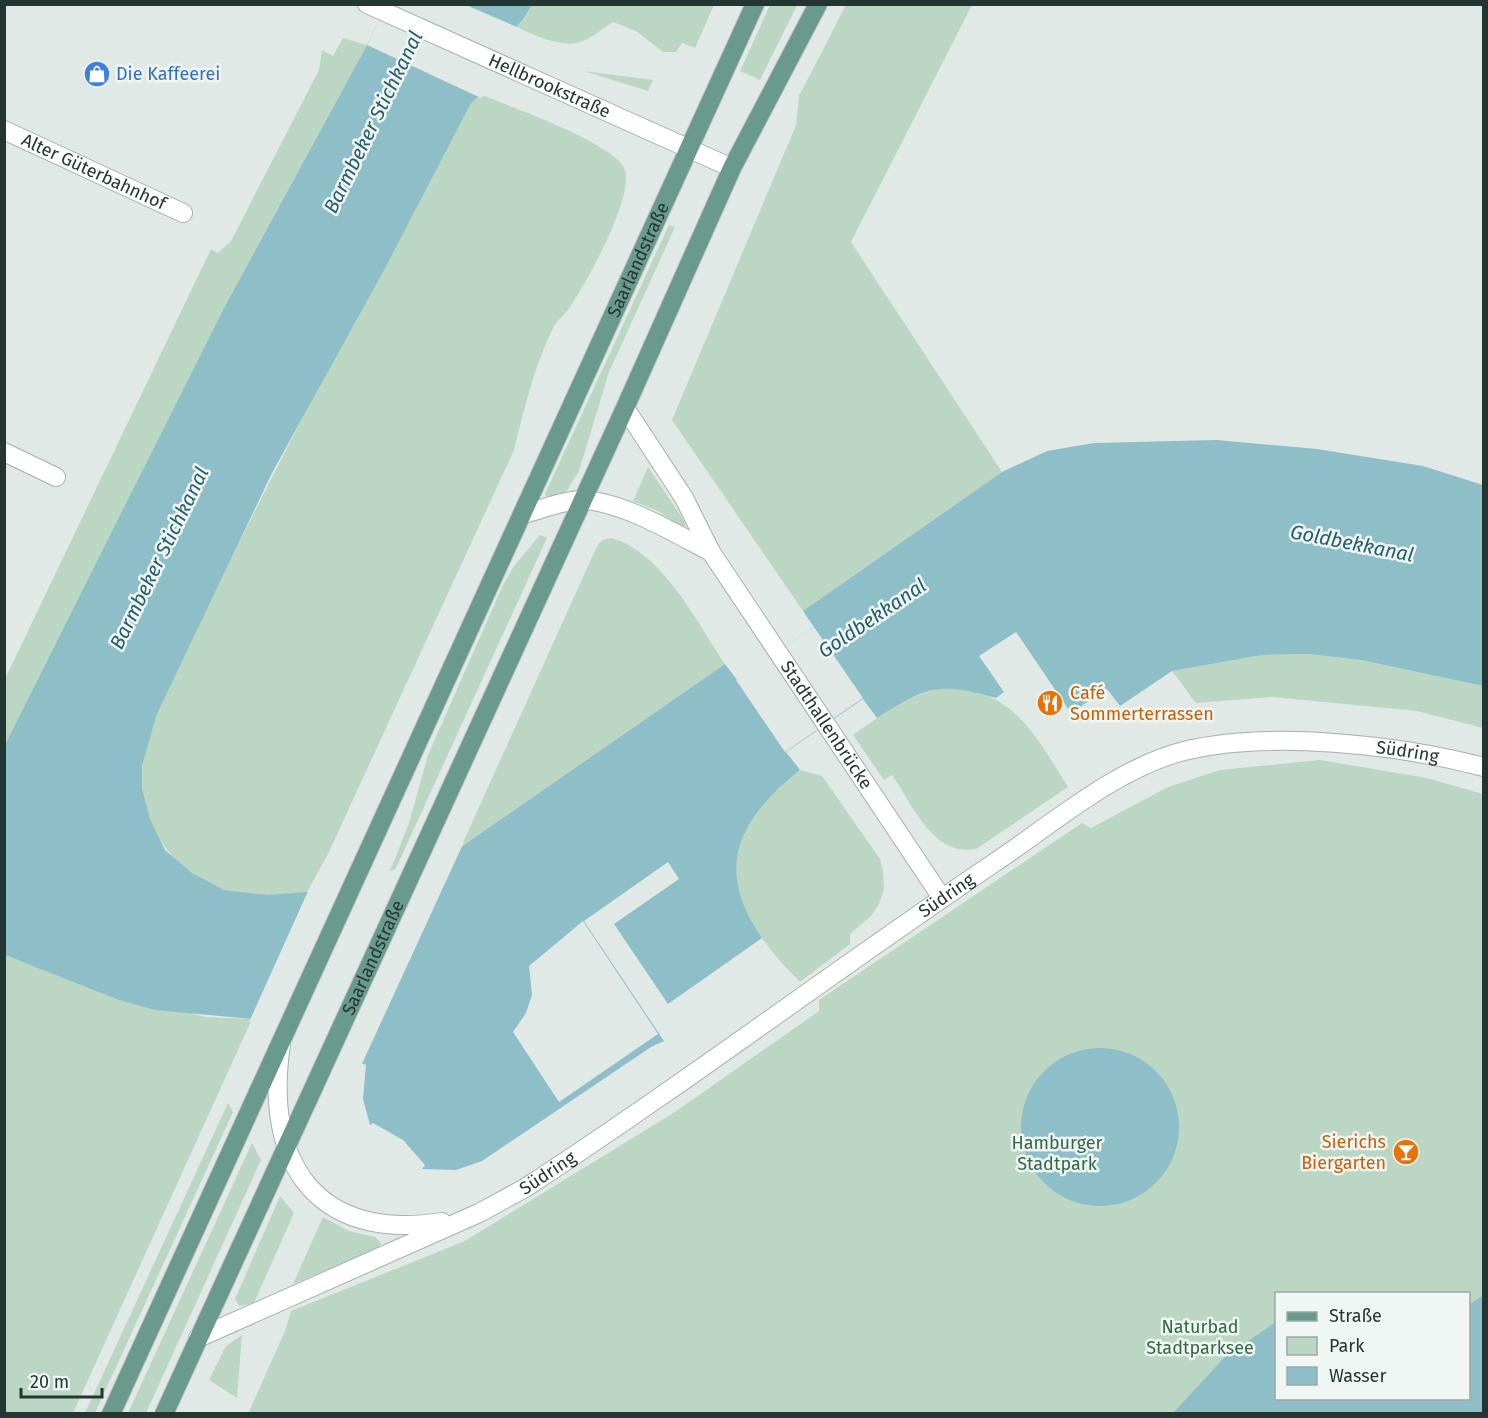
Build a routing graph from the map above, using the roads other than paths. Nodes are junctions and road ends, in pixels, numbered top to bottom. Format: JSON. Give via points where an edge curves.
{"nodes":[{"id":1,"x":755,"y":4,"type":"edge"},
{"id":2,"x":818,"y":4,"type":"edge"},
{"id":3,"x":374,"y":8,"type":"edge"},
{"id":4,"x":4,"y":130,"type":"edge"},
{"id":5,"x":689,"y":148,"type":"junction"},
{"id":6,"x":732,"y":168,"type":"junction"},
{"id":7,"x":183,"y":213,"type":"dead end"},
{"id":8,"x":625,"y":408,"type":"junction"},
{"id":9,"x":4,"y":452,"type":"edge"},
{"id":10,"x":56,"y":477,"type":"dead end"},
{"id":11,"x":581,"y":500,"type":"junction"},
{"id":12,"x":523,"y":514,"type":"junction"},
{"id":13,"x":711,"y":552,"type":"junction"},
{"id":14,"x":1484,"y":767,"type":"edge"},
{"id":15,"x":942,"y":898,"type":"junction"},
{"id":16,"x":282,"y":1038,"type":"junction"},
{"id":17,"x":286,"y":1145,"type":"junction"},
{"id":18,"x":465,"y":1219,"type":"junction"},
{"id":19,"x":198,"y":1338,"type":"junction"},
{"id":20,"x":111,"y":1413,"type":"edge"},
{"id":21,"x":164,"y":1413,"type":"edge"}],
"edges":[{"from":1,"to":5,"type":"main road","name":"Saarlandstraße"},
{"from":2,"to":6,"type":"main road","name":"Saarlandstraße"},
{"from":3,"to":5,"type":"street","name":"Hellbrookstraße"},
{"from":4,"to":7,"type":"street","name":"Alter Güterbahnhof"},
{"from":5,"to":6,"type":"street","name":"Hellbrookstraße"},
{"from":5,"to":12,"type":"main road","name":"Saarlandstraße"},
{"from":6,"to":8,"type":"main road","name":"Saarlandstraße"},
{"from":8,"to":11,"type":"main road","name":"Saarlandstraße"},
{"from":8,"to":13,"type":"street","name":"Stadthallenbrücke","via":[[684,498]]},
{"from":9,"to":10,"type":"street"},
{"from":11,"to":12,"type":"street"},
{"from":11,"to":13,"type":"street","name":"Stadthallenbrücke","via":[[642,518]]},
{"from":11,"to":17,"type":"main road","name":"Saarlandstraße"},
{"from":12,"to":16,"type":"main road","name":"Saarlandstraße"},
{"from":13,"to":15,"type":"street","name":"Stadthallenbrücke"},
{"from":14,"to":15,"type":"street","name":"Südring","via":[[1403,749],[1332,744],[1220,744],[1182,752],[1115,780]]},
{"from":15,"to":18,"type":"street","name":"Südring","via":[[564,1163],[498,1204]]},
{"from":16,"to":17,"type":"street","name":"Südring","via":[[279,1102]]},
{"from":16,"to":20,"type":"main road","name":"Saarlandstraße"},
{"from":17,"to":18,"type":"street","name":"Südring","via":[[306,1185],[330,1206],[353,1218],[402,1226]]},
{"from":17,"to":19,"type":"main road","name":"Saarlandstraße"},
{"from":18,"to":19,"type":"street","name":"Südring"},
{"from":19,"to":21,"type":"main road","name":"Saarlandstraße"}]}
